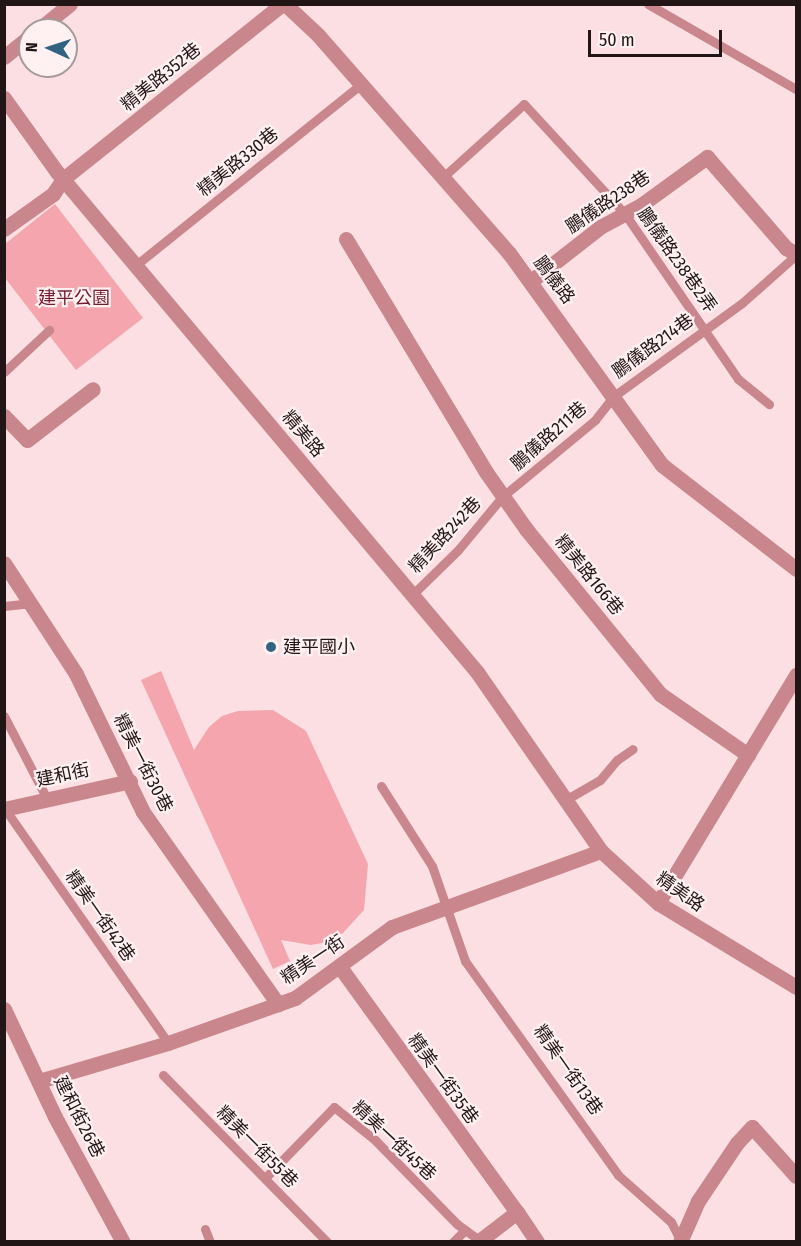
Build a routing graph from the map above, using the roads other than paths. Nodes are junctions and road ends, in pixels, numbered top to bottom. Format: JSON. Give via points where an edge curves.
{"nodes":[{"id":1,"x":70,"y":4,"type":"edge"},
{"id":2,"x":283,"y":4,"type":"edge"},
{"id":3,"x":648,"y":4,"type":"edge"},
{"id":4,"x":53,"y":18,"type":"edge"},
{"id":5,"x":18,"y":46,"type":"edge"},
{"id":6,"x":4,"y":57,"type":"edge"},
{"id":7,"x":361,"y":84,"type":"junction"},
{"id":8,"x":796,"y":88,"type":"edge"},
{"id":9,"x":4,"y":98,"type":"edge"},
{"id":10,"x":442,"y":178,"type":"junction"},
{"id":11,"x":63,"y":179,"type":"junction"},
{"id":12,"x":625,"y":214,"type":"junction"},
{"id":13,"x":4,"y":229,"type":"edge"},
{"id":14,"x":346,"y":239,"type":"dead end"},
{"id":15,"x":796,"y":255,"type":"edge"},
{"id":16,"x":136,"y":265,"type":"junction"},
{"id":17,"x":531,"y":281,"type":"junction"},
{"id":18,"x":705,"y":328,"type":"junction"},
{"id":19,"x":49,"y":330,"type":"dead end"},
{"id":20,"x":4,"y":372,"type":"edge"},
{"id":21,"x":93,"y":389,"type":"dead end"},
{"id":22,"x":614,"y":396,"type":"junction"},
{"id":23,"x":769,"y":404,"type":"dead end"},
{"id":24,"x":4,"y":416,"type":"edge"},
{"id":25,"x":502,"y":497,"type":"junction"},
{"id":26,"x":4,"y":563,"type":"edge"},
{"id":27,"x":796,"y":568,"type":"edge"},
{"id":28,"x":412,"y":595,"type":"junction"},
{"id":29,"x":33,"y":603,"type":"junction"},
{"id":30,"x":4,"y":606,"type":"edge"},
{"id":31,"x":796,"y":675,"type":"edge"},
{"id":32,"x":4,"y":716,"type":"edge"},
{"id":33,"x":633,"y":749,"type":"dead end"},
{"id":34,"x":748,"y":755,"type":"junction"},
{"id":35,"x":130,"y":781,"type":"junction"},
{"id":36,"x":381,"y":786,"type":"dead end"},
{"id":37,"x":46,"y":797,"type":"junction"},
{"id":38,"x":567,"y":800,"type":"junction"},
{"id":39,"x":5,"y":809,"type":"edge"},
{"id":40,"x":601,"y":851,"type":"junction"},
{"id":41,"x":658,"y":903,"type":"junction"},
{"id":42,"x":446,"y":908,"type":"junction"},
{"id":43,"x":340,"y":967,"type":"junction"},
{"id":44,"x":796,"y":987,"type":"edge"},
{"id":45,"x":278,"y":1004,"type":"junction"},
{"id":46,"x":4,"y":1009,"type":"edge"},
{"id":47,"x":168,"y":1043,"type":"junction"},
{"id":48,"x":164,"y":1075,"type":"dead end"},
{"id":49,"x":39,"y":1081,"type":"junction"},
{"id":50,"x":796,"y":1176,"type":"edge"},
{"id":51,"x":265,"y":1178,"type":"junction"},
{"id":52,"x":517,"y":1212,"type":"junction"},
{"id":53,"x":205,"y":1229,"type":"dead end"},
{"id":54,"x":465,"y":1230,"type":"junction"},
{"id":55,"x":479,"y":1241,"type":"edge"},
{"id":56,"x":680,"y":1241,"type":"edge"},
{"id":57,"x":123,"y":1242,"type":"edge"},
{"id":58,"x":210,"y":1242,"type":"edge"},
{"id":59,"x":327,"y":1242,"type":"edge"},
{"id":60,"x":453,"y":1242,"type":"edge"},
{"id":61,"x":537,"y":1242,"type":"edge"}],
"edges":[{"from":1,"to":4,"type":"street"},
{"from":2,"to":7,"type":"street","name":"鵬儀路","via":[[318,35]]},
{"from":2,"to":11,"type":"street","name":"精美路352巷"},
{"from":3,"to":8,"type":"lane"},
{"from":5,"to":6,"type":"street"},
{"from":7,"to":10,"type":"street","name":"鵬儀路"},
{"from":7,"to":16,"type":"lane","name":"精美路330巷"},
{"from":9,"to":11,"type":"street","name":"精美路"},
{"from":10,"to":12,"type":"lane","name":"鵬儀路238巷2弄","via":[[524,105]]},
{"from":10,"to":17,"type":"street","name":"鵬儀路"},
{"from":11,"to":13,"type":"street","name":"精美路352巷","via":[[53,194]]},
{"from":11,"to":16,"type":"street","name":"精美路"},
{"from":12,"to":15,"type":"street","name":"鵬儀路238巷","via":[[707,157]]},
{"from":12,"to":17,"type":"street","name":"鵬儀路238巷","via":[[600,227]]},
{"from":12,"to":18,"type":"lane","name":"鵬儀路238巷2弄"},
{"from":14,"to":25,"type":"street","name":"精美路166巷"},
{"from":15,"to":18,"type":"lane","name":"鵬儀路214巷"},
{"from":16,"to":28,"type":"street","name":"精美路"},
{"from":17,"to":22,"type":"street","name":"鵬儀路"},
{"from":18,"to":22,"type":"lane","name":"鵬儀路214巷"},
{"from":18,"to":23,"type":"lane","name":"鵬儀路238巷2弄","via":[[738,378]]},
{"from":19,"to":20,"type":"lane"},
{"from":21,"to":24,"type":"street","via":[[27,440]]},
{"from":22,"to":25,"type":"lane","name":"鵬儀路211巷","via":[[595,420]]},
{"from":22,"to":27,"type":"street","name":"鵬儀路","via":[[662,465]]},
{"from":25,"to":28,"type":"lane","name":"精美路242巷","via":[[458,550]]},
{"from":25,"to":34,"type":"street","name":"精美路166巷","via":[[660,694]]},
{"from":26,"to":29,"type":"street","name":"精美一街30巷"},
{"from":28,"to":38,"type":"street","name":"精美路","via":[[477,672]]},
{"from":29,"to":30,"type":"lane"},
{"from":29,"to":35,"type":"street","name":"精美一街30巷","via":[[76,675]]},
{"from":31,"to":34,"type":"street"},
{"from":32,"to":37,"type":"lane"},
{"from":33,"to":38,"type":"lane","via":[[600,780]]},
{"from":34,"to":41,"type":"street"},
{"from":35,"to":37,"type":"street","name":"建和街"},
{"from":35,"to":45,"type":"street","name":"精美一街30巷","via":[[143,812]]},
{"from":36,"to":42,"type":"lane","name":"精美一街13巷","via":[[432,866]]},
{"from":37,"to":39,"type":"street","name":"建和街"},
{"from":38,"to":40,"type":"street","name":"精美路"},
{"from":39,"to":47,"type":"lane","name":"精美一街42巷"},
{"from":40,"to":41,"type":"street","name":"精美路"},
{"from":40,"to":42,"type":"street","name":"精美一街"},
{"from":41,"to":44,"type":"street","name":"精美路"},
{"from":42,"to":43,"type":"street","name":"精美一街","via":[[392,927]]},
{"from":42,"to":56,"type":"lane","name":"精美一街13巷","via":[[465,961],[618,1175],[671,1222]]},
{"from":43,"to":45,"type":"street","name":"精美一街","via":[[295,998]]},
{"from":43,"to":52,"type":"street","name":"精美一街35巷"},
{"from":45,"to":47,"type":"street","name":"精美一街"},
{"from":46,"to":49,"type":"street","name":"建和街26巷"},
{"from":47,"to":49,"type":"street","name":"精美一街"},
{"from":48,"to":51,"type":"lane","name":"精美一街55巷"},
{"from":49,"to":57,"type":"street","name":"建和街26巷"},
{"from":50,"to":56,"type":"street","name":"精美一街13巷","via":[[752,1127],[736,1143],[698,1200]]},
{"from":51,"to":54,"type":"lane","name":"精美一街45巷","via":[[334,1107],[375,1140]]},
{"from":51,"to":59,"type":"lane","name":"精美一街55巷"},
{"from":52,"to":55,"type":"street"},
{"from":52,"to":61,"type":"street","name":"精美一街35巷"},
{"from":53,"to":58,"type":"lane"},
{"from":54,"to":55,"type":"lane","name":"精美一街45巷"},
{"from":54,"to":60,"type":"lane"}]}
